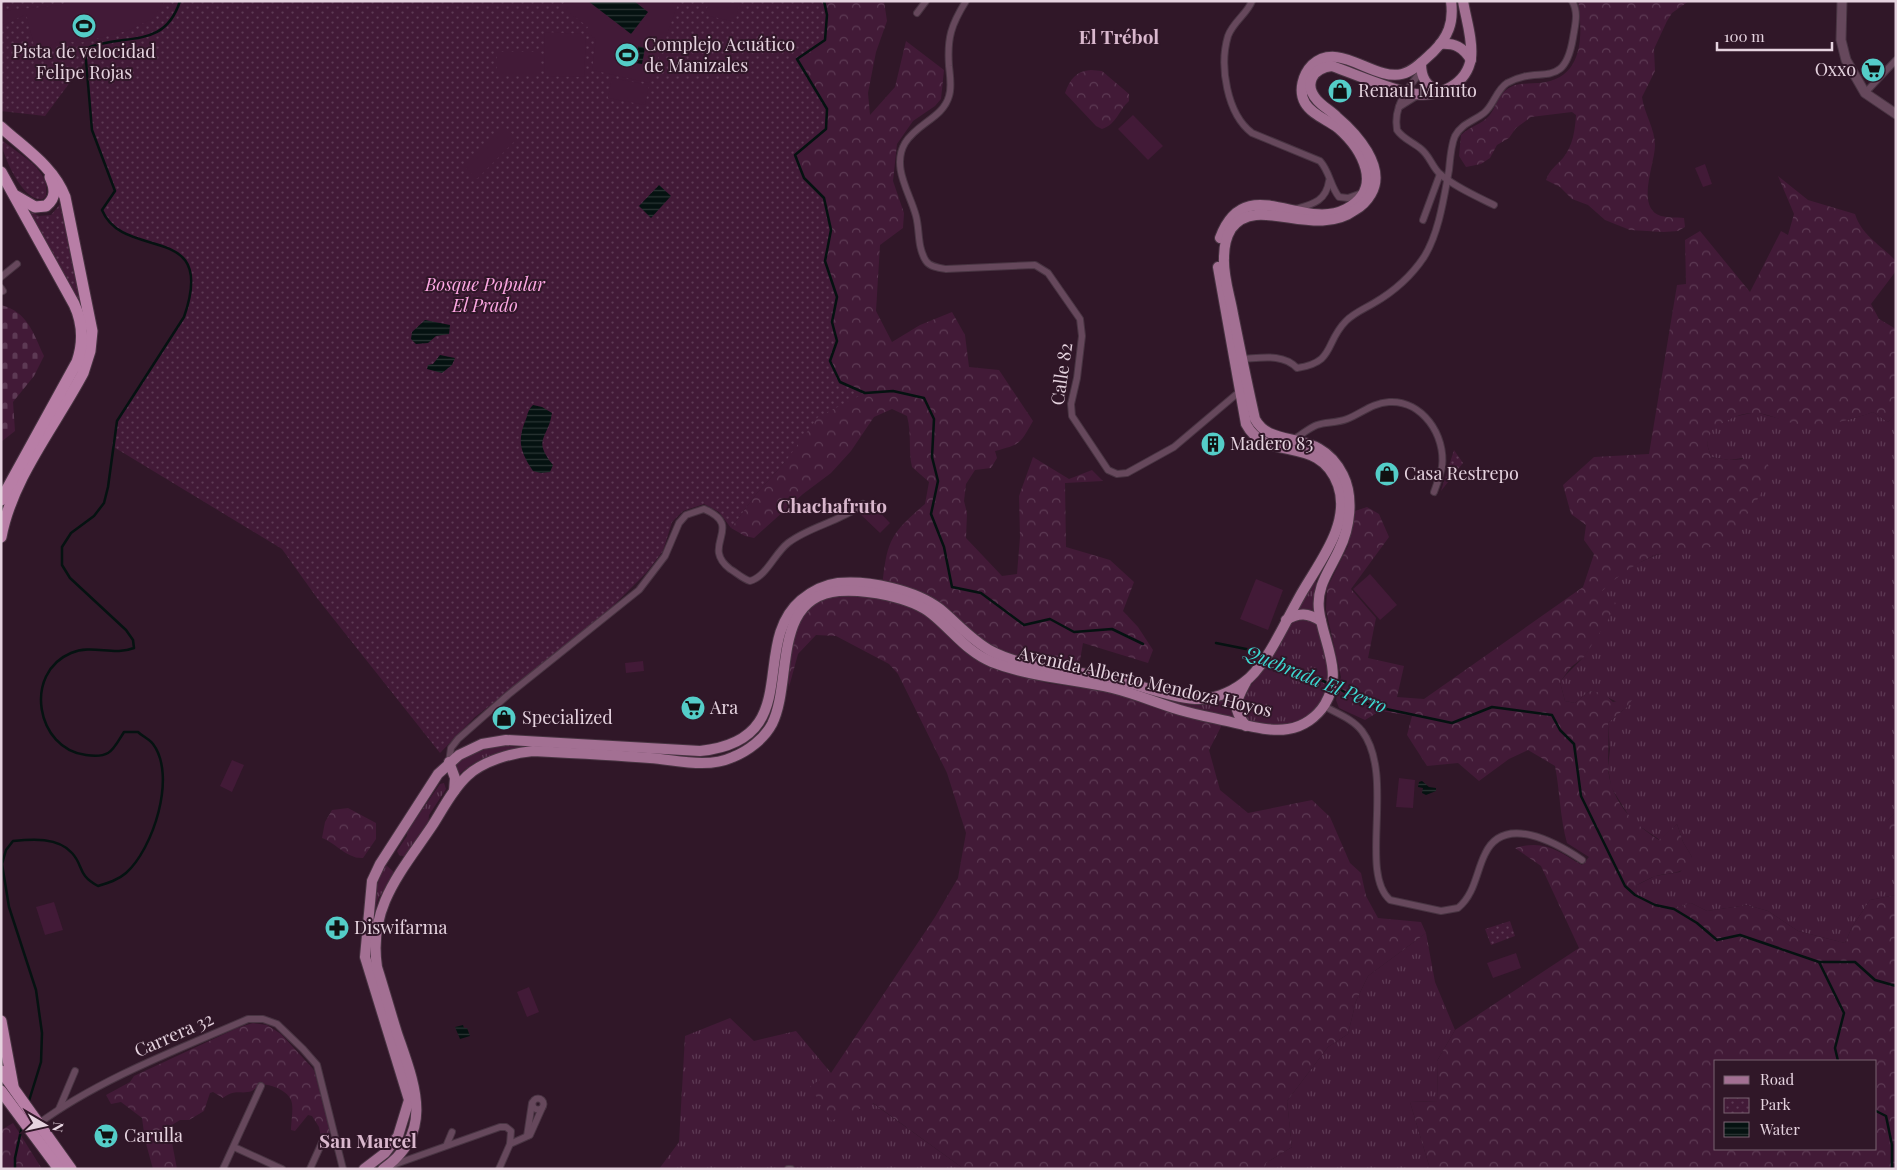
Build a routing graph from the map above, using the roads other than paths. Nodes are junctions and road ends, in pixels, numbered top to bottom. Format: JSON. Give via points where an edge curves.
{"nodes":[{"id":1,"x":926,"y":1,"type":"edge"},
{"id":2,"x":966,"y":1,"type":"edge"},
{"id":3,"x":1252,"y":1,"type":"edge"},
{"id":4,"x":1451,"y":1,"type":"edge"},
{"id":5,"x":1463,"y":1,"type":"edge"},
{"id":6,"x":1572,"y":1,"type":"edge"},
{"id":7,"x":1842,"y":1,"type":"edge"},
{"id":8,"x":917,"y":13,"type":"dead end"},
{"id":9,"x":1440,"y":44,"type":"junction"},
{"id":10,"x":1471,"y":60,"type":"junction"},
{"id":11,"x":1896,"y":60,"type":"edge"},
{"id":12,"x":1421,"y":67,"type":"junction"},
{"id":13,"x":1405,"y":92,"type":"junction"},
{"id":14,"x":1440,"y":92,"type":"junction"},
{"id":15,"x":1865,"y":93,"type":"junction"},
{"id":16,"x":1418,"y":95,"type":"junction"},
{"id":17,"x":1399,"y":107,"type":"junction"},
{"id":18,"x":1896,"y":114,"type":"edge"},
{"id":19,"x":1,"y":127,"type":"edge"},
{"id":20,"x":45,"y":164,"type":"junction"},
{"id":21,"x":1,"y":172,"type":"edge"},
{"id":22,"x":1440,"y":174,"type":"junction"},
{"id":23,"x":1330,"y":178,"type":"junction"},
{"id":24,"x":1447,"y":180,"type":"junction"},
{"id":25,"x":1364,"y":192,"type":"junction"},
{"id":26,"x":14,"y":195,"type":"junction"},
{"id":27,"x":1494,"y":205,"type":"dead end"},
{"id":28,"x":1291,"y":210,"type":"junction"},
{"id":29,"x":1423,"y":220,"type":"dead end"},
{"id":30,"x":17,"y":264,"type":"dead end"},
{"id":31,"x":1,"y":277,"type":"edge"},
{"id":32,"x":1242,"y":359,"type":"junction"},
{"id":33,"x":1239,"y":392,"type":"junction"},
{"id":34,"x":1294,"y":439,"type":"junction"},
{"id":35,"x":1434,"y":492,"type":"dead end"},
{"id":36,"x":1,"y":500,"type":"edge"},
{"id":37,"x":863,"y":504,"type":"dead end"},
{"id":38,"x":1,"y":537,"type":"edge"},
{"id":39,"x":1286,"y":620,"type":"junction"},
{"id":40,"x":1321,"y":621,"type":"junction"},
{"id":41,"x":1246,"y":681,"type":"junction"},
{"id":42,"x":1324,"y":706,"type":"junction"},
{"id":43,"x":1246,"y":726,"type":"junction"},
{"id":44,"x":449,"y":762,"type":"junction"},
{"id":45,"x":454,"y":791,"type":"junction"},
{"id":46,"x":393,"y":847,"type":"junction"},
{"id":47,"x":1582,"y":860,"type":"dead end"},
{"id":48,"x":407,"y":861,"type":"junction"},
{"id":49,"x":1,"y":1021,"type":"edge"},
{"id":50,"x":75,"y":1070,"type":"dead end"},
{"id":51,"x":1,"y":1071,"type":"edge"},
{"id":52,"x":261,"y":1086,"type":"dead end"},
{"id":53,"x":1,"y":1091,"type":"edge"},
{"id":54,"x":17,"y":1095,"type":"junction"},
{"id":55,"x":59,"y":1108,"type":"junction"},
{"id":56,"x":33,"y":1123,"type":"junction"},
{"id":57,"x":452,"y":1132,"type":"dead end"},
{"id":58,"x":527,"y":1136,"type":"junction"},
{"id":59,"x":324,"y":1138,"type":"dead end"},
{"id":60,"x":510,"y":1141,"type":"junction"},
{"id":61,"x":447,"y":1144,"type":"junction"},
{"id":62,"x":234,"y":1146,"type":"junction"},
{"id":63,"x":406,"y":1155,"type":"junction"},
{"id":64,"x":385,"y":1168,"type":"edge"},
{"id":65,"x":59,"y":1169,"type":"edge"},
{"id":66,"x":72,"y":1169,"type":"edge"},
{"id":67,"x":223,"y":1169,"type":"edge"},
{"id":68,"x":282,"y":1169,"type":"edge"},
{"id":69,"x":310,"y":1169,"type":"edge"},
{"id":70,"x":343,"y":1169,"type":"edge"},
{"id":71,"x":364,"y":1169,"type":"edge"},
{"id":72,"x":499,"y":1169,"type":"edge"}],
"edges":[{"from":1,"to":8,"type":"street"},
{"from":2,"to":33,"type":"street","name":"Calle 82","via":[[953,22],[950,34],[947,104],[918,127],[905,144],[901,165],[902,182],[917,217],[920,249],[926,262],[935,268],[1035,265],[1042,268],[1080,319],[1082,336],[1072,416],[1108,470],[1127,473],[1174,447]]},
{"from":3,"to":23,"type":"street","via":[[1228,36],[1226,50],[1226,75],[1236,115],[1252,133],[1320,162]]},
{"from":4,"to":9,"type":"main road","via":[[1453,17]]},
{"from":5,"to":10,"type":"main road"},
{"from":6,"to":24,"type":"street","via":[[1576,18],[1570,57],[1565,66],[1555,72],[1504,84],[1490,107],[1460,128],[1454,138]]},
{"from":7,"to":15,"type":"main road","via":[[1843,54]]},
{"from":9,"to":10,"type":"main road","via":[[1458,46]]},
{"from":9,"to":12,"type":"main road"},
{"from":10,"to":14,"type":"main road","name":"Avenida Alberto Mendoza Hoyos","via":[[1460,80]]},
{"from":11,"to":15,"type":"street"},
{"from":12,"to":13,"type":"street"},
{"from":12,"to":14,"type":"main road","via":[[1425,81]]},
{"from":12,"to":25,"type":"main road","via":[[1394,75],[1334,57],[1315,63],[1306,71],[1302,83],[1304,101],[1310,109],[1337,127],[1360,154],[1368,175]]},
{"from":13,"to":16,"type":"main road","name":"Avenida Alberto Mendoza Hoyos"},
{"from":13,"to":17,"type":"street"},
{"from":13,"to":32,"type":"main road","name":"Avenida Alberto Mendoza Hoyos","via":[[1332,66],[1314,73],[1310,91],[1353,132],[1367,151],[1375,171],[1372,193],[1350,214],[1326,222],[1254,213],[1235,224],[1226,244],[1224,272]]},
{"from":14,"to":16,"type":"main road","name":"Avenida Alberto Mendoza Hoyos"},
{"from":15,"to":18,"type":"main road"},
{"from":16,"to":17,"type":"street"},
{"from":17,"to":22,"type":"street","via":[[1397,130],[1429,157]]},
{"from":19,"to":20,"type":"highway"},
{"from":20,"to":26,"type":"highway","via":[[55,189],[50,202],[35,207]]},
{"from":20,"to":38,"type":"highway","via":[[65,197],[91,320],[91,345],[83,373],[12,500]]},
{"from":21,"to":26,"type":"highway"},
{"from":22,"to":24,"type":"street"},
{"from":22,"to":29,"type":"street"},
{"from":23,"to":25,"type":"street","via":[[1339,197],[1348,198]]},
{"from":23,"to":28,"type":"street","via":[[1328,189],[1318,202]]},
{"from":24,"to":27,"type":"street"},
{"from":24,"to":32,"type":"street","via":[[1432,241],[1424,257],[1406,279],[1343,324],[1323,359],[1312,366],[1297,368],[1290,361],[1270,357]]},
{"from":25,"to":28,"type":"main road","name":"Avenida Alberto Mendoza Hoyos","via":[[1347,209],[1340,211],[1315,214]]},
{"from":26,"to":36,"type":"highway","via":[[77,310],[82,338],[77,362]]},
{"from":28,"to":33,"type":"main road","name":"Avenida Alberto Mendoza Hoyos","via":[[1265,204],[1240,209],[1230,218],[1219,241],[1218,274]]},
{"from":30,"to":31,"type":"street"},
{"from":32,"to":34,"type":"main road","name":"Avenida Alberto Mendoza Hoyos","via":[[1259,426],[1271,435]]},
{"from":33,"to":39,"type":"main road","name":"Avenida Alberto Mendoza Hoyos","via":[[1246,424],[1256,439],[1314,456],[1333,476],[1340,492],[1339,513],[1331,541]]},
{"from":34,"to":35,"type":"street","via":[[1317,426],[1347,419],[1373,404],[1402,403],[1428,418],[1436,430],[1442,466]]},
{"from":34,"to":40,"type":"main road","name":"Avenida Alberto Mendoza Hoyos","via":[[1312,444],[1332,459],[1348,489],[1344,539],[1320,589]]},
{"from":37,"to":44,"type":"street","via":[[788,543],[761,575],[750,581],[718,556],[723,529],[718,516],[704,509],[686,514],[665,556],[639,590],[458,739],[451,748]]},
{"from":39,"to":40,"type":"main road","via":[[1306,614]]},
{"from":39,"to":41,"type":"main road","name":"Avenida Alberto Mendoza Hoyos"},
{"from":40,"to":42,"type":"main road","name":"Avenida Alberto Mendoza Hoyos","via":[[1334,667],[1330,695]]},
{"from":41,"to":43,"type":"main road","via":[[1236,707],[1238,717]]},
{"from":41,"to":44,"type":"main road","name":"Avenida Alberto Mendoza Hoyos","via":[[1225,693],[1196,699],[1112,678],[1012,660],[976,641],[939,608],[912,593],[842,583],[827,585],[810,593],[787,617],[780,633],[765,713],[742,738],[728,746],[700,751],[518,739],[482,744]]},
{"from":42,"to":43,"type":"main road","name":"Avenida Alberto Mendoza Hoyos","via":[[1297,727],[1286,730]]},
{"from":42,"to":47,"type":"street","via":[[1354,723],[1368,742],[1378,787],[1377,872],[1380,887],[1390,900],[1441,911],[1458,908],[1474,886],[1492,842],[1503,836],[1536,835]]},
{"from":43,"to":45,"type":"main road","name":"Avenida Alberto Mendoza Hoyos","via":[[1179,710],[1110,688],[997,664],[970,650],[931,613],[907,600],[860,591],[830,592],[814,600],[793,622],[782,691],[772,724],[754,745],[733,758],[717,763],[699,763],[533,751],[489,763],[467,775]]},
{"from":44,"to":45,"type":"main road"},
{"from":44,"to":46,"type":"main road","name":"Avenida Alberto Mendoza Hoyos","via":[[438,774]]},
{"from":45,"to":48,"type":"main road","name":"Avenida Alberto Mendoza Hoyos"},
{"from":46,"to":48,"type":"main road","via":[[398,856]]},
{"from":46,"to":71,"type":"main road","name":"Avenida Alberto Mendoza Hoyos","via":[[372,881],[365,957],[408,1100],[398,1136],[385,1153]]},
{"from":48,"to":63,"type":"main road","name":"Avenida Alberto Mendoza Hoyos","via":[[390,886],[375,944],[378,967],[418,1099]]},
{"from":49,"to":54,"type":"highway"},
{"from":50,"to":55,"type":"street"},
{"from":51,"to":54,"type":"highway"},
{"from":52,"to":62,"type":"street"},
{"from":53,"to":56,"type":"highway","via":[[16,1111]]},
{"from":54,"to":56,"type":"highway"},
{"from":55,"to":56,"type":"street","name":"Carrera 32"},
{"from":55,"to":70,"type":"street","name":"Carrera 32","via":[[155,1059],[248,1019],[263,1019],[277,1024],[317,1066]]},
{"from":56,"to":65,"type":"highway"},
{"from":56,"to":66,"type":"highway"},
{"from":57,"to":61,"type":"street"},
{"from":58,"to":58,"type":"street","via":[[532,1103],[535,1109],[542,1108],[532,1132]]},
{"from":58,"to":60,"type":"street"},
{"from":59,"to":69,"type":"street"},
{"from":60,"to":61,"type":"street","via":[[511,1131],[500,1127]]},
{"from":60,"to":72,"type":"street"},
{"from":61,"to":63,"type":"street"},
{"from":62,"to":67,"type":"street"},
{"from":62,"to":68,"type":"street"},
{"from":63,"to":64,"type":"main road","name":"Avenida Alberto Mendoza Hoyos"}]}
